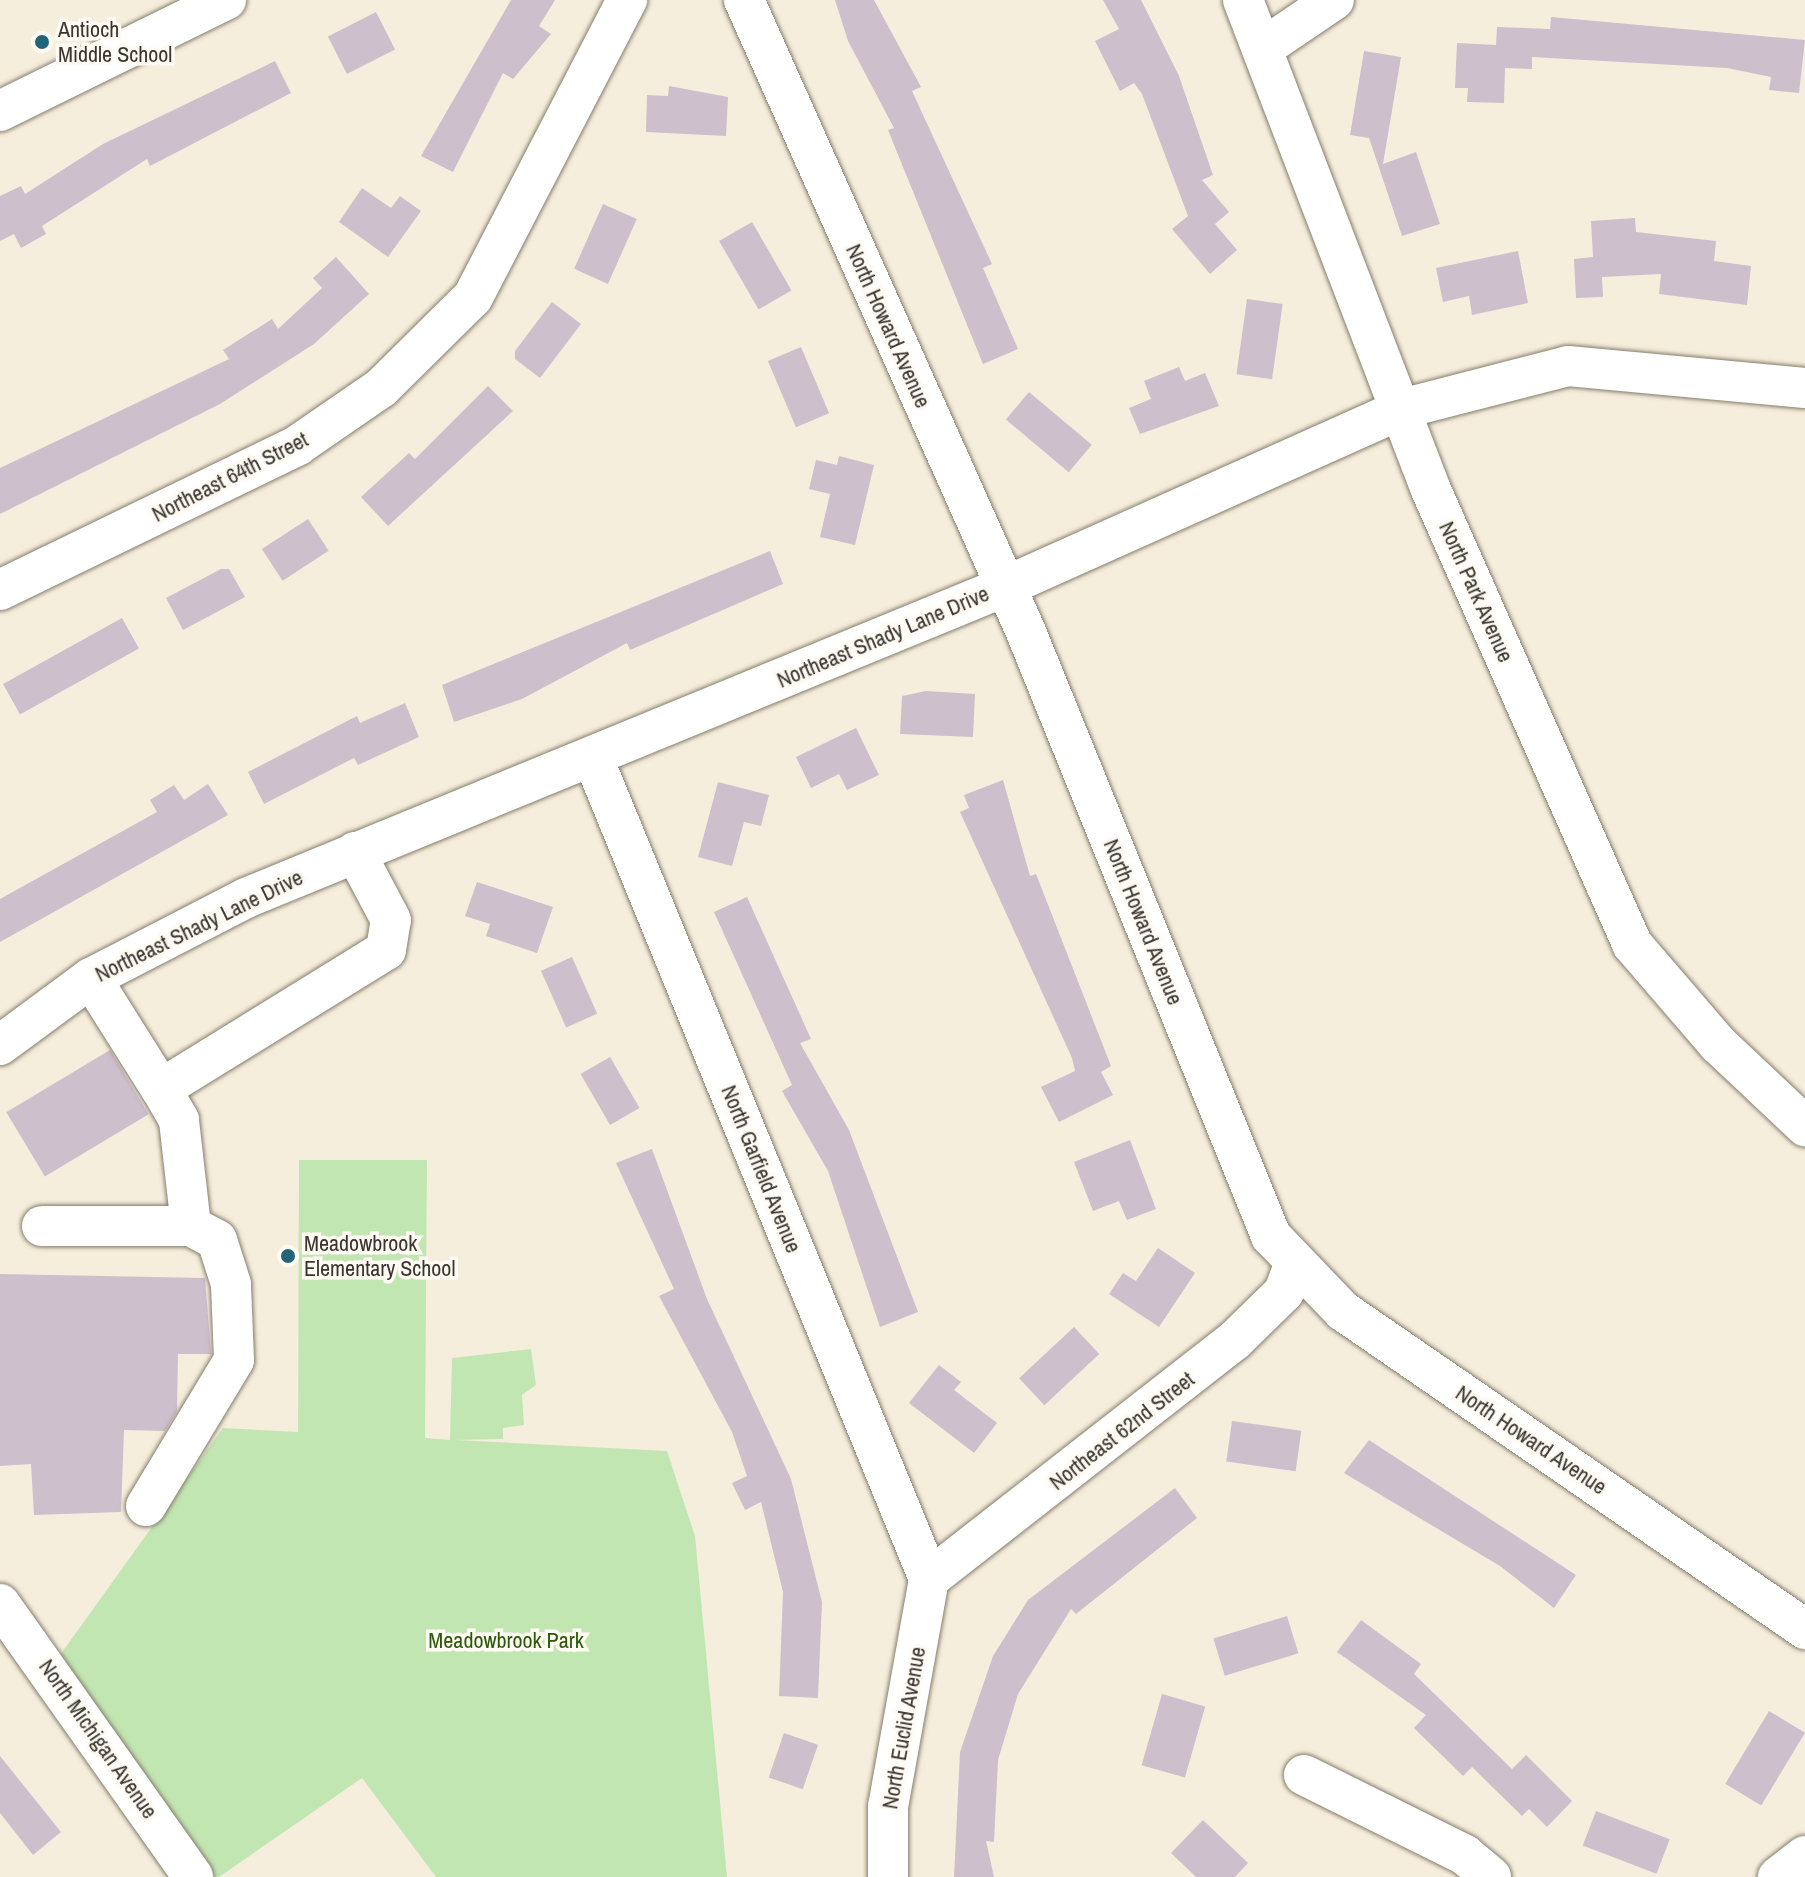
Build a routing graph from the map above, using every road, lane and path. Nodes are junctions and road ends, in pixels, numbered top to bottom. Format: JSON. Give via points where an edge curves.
{"nodes":[{"id":1,"x":627,"y":0,"type":"edge"},
{"id":2,"x":744,"y":0,"type":"edge"},
{"id":3,"x":1243,"y":0,"type":"edge"},
{"id":4,"x":1334,"y":0,"type":"edge"},
{"id":5,"x":203,"y":5,"type":"edge"},
{"id":6,"x":1266,"y":46,"type":"junction"},
{"id":7,"x":0,"y":111,"type":"edge"},
{"id":8,"x":1805,"y":388,"type":"edge"},
{"id":9,"x":1401,"y":409,"type":"junction"},
{"id":10,"x":1004,"y":587,"type":"junction"},
{"id":11,"x":0,"y":590,"type":"edge"},
{"id":12,"x":593,"y":758,"type":"junction"},
{"id":13,"x":355,"y":852,"type":"junction"},
{"id":14,"x":91,"y":978,"type":"junction"},
{"id":15,"x":0,"y":1045,"type":"edge"},
{"id":16,"x":161,"y":1089,"type":"junction"},
{"id":17,"x":1805,"y":1126,"type":"edge"},
{"id":18,"x":42,"y":1226,"type":"dead end"},
{"id":19,"x":191,"y":1226,"type":"junction"},
{"id":20,"x":1294,"y":1265,"type":"junction"},
{"id":21,"x":146,"y":1506,"type":"dead end"},
{"id":22,"x":929,"y":1579,"type":"junction"},
{"id":23,"x":0,"y":1604,"type":"edge"},
{"id":24,"x":1805,"y":1629,"type":"edge"},
{"id":25,"x":1304,"y":1775,"type":"dead end"},
{"id":26,"x":1805,"y":1856,"type":"edge"},
{"id":27,"x":193,"y":1877,"type":"edge"},
{"id":28,"x":888,"y":1877,"type":"edge"},
{"id":29,"x":1491,"y":1877,"type":"edge"},
{"id":30,"x":1778,"y":1877,"type":"edge"}],
"edges":[{"from":1,"to":11,"type":"street","name":"Northeast 64th Street","via":[[473,297],[381,388],[298,445]]},
{"from":2,"to":10,"type":"street","name":"North Howard Avenue"},
{"from":3,"to":6,"type":"street","name":"North Park Avenue"},
{"from":4,"to":6,"type":"street"},
{"from":5,"to":7,"type":"street"},
{"from":6,"to":9,"type":"street","name":"North Park Avenue"},
{"from":8,"to":9,"type":"street","name":"Northeast Shady Lane Drive","via":[[1568,366]]},
{"from":9,"to":10,"type":"street","name":"Northeast Shady Lane Drive"},
{"from":9,"to":17,"type":"street","name":"North Park Avenue","via":[[1632,944],[1718,1044]]},
{"from":10,"to":12,"type":"street","name":"Northeast Shady Lane Drive"},
{"from":10,"to":20,"type":"street","name":"North Howard Avenue","via":[[1271,1236]]},
{"from":12,"to":13,"type":"street","name":"Northeast Shady Lane Drive"},
{"from":12,"to":22,"type":"street","name":"North Garfield Avenue"},
{"from":13,"to":14,"type":"street","name":"Northeast Shady Lane Drive","via":[[246,898]]},
{"from":13,"to":16,"type":"street","via":[[391,920],[386,950],[373,965]]},
{"from":14,"to":15,"type":"street","name":"Northeast Shady Lane Drive"},
{"from":14,"to":16,"type":"street"},
{"from":16,"to":19,"type":"street","via":[[179,1120]]},
{"from":18,"to":19,"type":"street"},
{"from":19,"to":21,"type":"street","via":[[217,1240],[231,1284],[234,1360]]},
{"from":20,"to":22,"type":"street","name":"Northeast 62nd Street","via":[[1284,1292],[1223,1351]]},
{"from":20,"to":24,"type":"street","name":"North Howard Avenue","via":[[1343,1311]]},
{"from":22,"to":28,"type":"street","name":"North Euclid Avenue","via":[[888,1806]]},
{"from":23,"to":27,"type":"street","name":"North Michigan Avenue"},
{"from":25,"to":29,"type":"street","via":[[1465,1855]]},
{"from":26,"to":30,"type":"street"}]}
